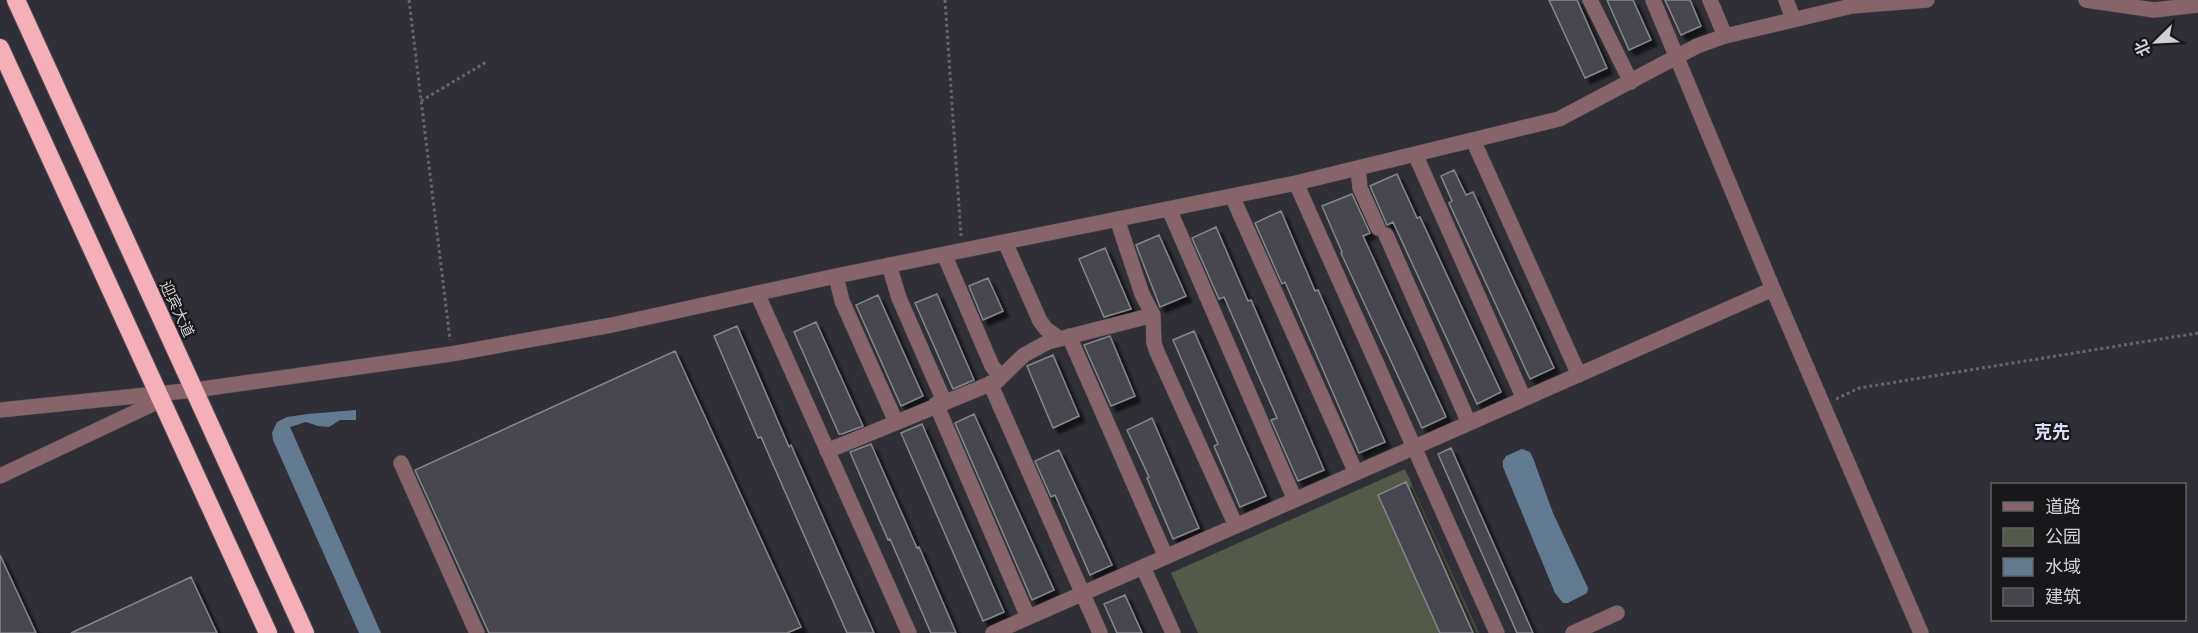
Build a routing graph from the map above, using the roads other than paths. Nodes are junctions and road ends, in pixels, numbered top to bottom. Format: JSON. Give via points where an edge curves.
{"nodes":[{"id":1,"x":16,"y":0,"type":"edge"},
{"id":2,"x":1590,"y":0,"type":"edge"},
{"id":3,"x":1653,"y":0,"type":"edge"},
{"id":4,"x":1710,"y":0,"type":"edge"},
{"id":5,"x":1786,"y":0,"type":"edge"},
{"id":6,"x":1925,"y":0,"type":"edge"},
{"id":7,"x":2086,"y":0,"type":"edge"},
{"id":8,"x":1856,"y":3,"type":"edge"},
{"id":9,"x":2134,"y":3,"type":"edge"},
{"id":10,"x":2198,"y":5,"type":"edge"},
{"id":11,"x":1793,"y":18,"type":"junction"},
{"id":12,"x":1725,"y":36,"type":"junction"},
{"id":13,"x":0,"y":48,"type":"edge"},
{"id":14,"x":1678,"y":57,"type":"junction"},
{"id":15,"x":1631,"y":82,"type":"junction"},
{"id":16,"x":1473,"y":140,"type":"junction"},
{"id":17,"x":1415,"y":154,"type":"junction"},
{"id":18,"x":1358,"y":168,"type":"junction"},
{"id":19,"x":1296,"y":183,"type":"junction"},
{"id":20,"x":1232,"y":196,"type":"junction"},
{"id":21,"x":1169,"y":208,"type":"junction"},
{"id":22,"x":1117,"y":219,"type":"junction"},
{"id":23,"x":1005,"y":242,"type":"junction"},
{"id":24,"x":944,"y":254,"type":"junction"},
{"id":25,"x":889,"y":265,"type":"junction"},
{"id":26,"x":836,"y":276,"type":"junction"},
{"id":27,"x":1773,"y":289,"type":"junction"},
{"id":28,"x":757,"y":293,"type":"junction"},
{"id":29,"x":1153,"y":315,"type":"junction"},
{"id":30,"x":1064,"y":338,"type":"junction"},
{"id":31,"x":1579,"y":375,"type":"junction"},
{"id":32,"x":996,"y":380,"type":"junction"},
{"id":33,"x":195,"y":390,"type":"junction"},
{"id":34,"x":159,"y":396,"type":"junction"},
{"id":35,"x":1524,"y":399,"type":"junction"},
{"id":36,"x":940,"y":403,"type":"junction"},
{"id":37,"x":0,"y":410,"type":"edge"},
{"id":38,"x":896,"y":422,"type":"junction"},
{"id":39,"x":1470,"y":423,"type":"junction"},
{"id":40,"x":1414,"y":447,"type":"junction"},
{"id":41,"x":827,"y":451,"type":"junction"},
{"id":42,"x":401,"y":463,"type":"dead end"},
{"id":43,"x":1356,"y":473,"type":"junction"},
{"id":44,"x":0,"y":476,"type":"edge"},
{"id":45,"x":1294,"y":500,"type":"junction"},
{"id":46,"x":1236,"y":526,"type":"junction"},
{"id":47,"x":1166,"y":556,"type":"junction"},
{"id":48,"x":1143,"y":567,"type":"junction"},
{"id":49,"x":1083,"y":593,"type":"junction"},
{"id":50,"x":1617,"y":613,"type":"dead end"},
{"id":51,"x":1028,"y":618,"type":"junction"},
{"id":52,"x":268,"y":633,"type":"edge"},
{"id":53,"x":305,"y":633,"type":"edge"},
{"id":54,"x":477,"y":633,"type":"edge"},
{"id":55,"x":909,"y":633,"type":"edge"},
{"id":56,"x":993,"y":633,"type":"edge"},
{"id":57,"x":1100,"y":633,"type":"edge"},
{"id":58,"x":1173,"y":633,"type":"edge"},
{"id":59,"x":1497,"y":633,"type":"edge"},
{"id":60,"x":1573,"y":633,"type":"edge"},
{"id":61,"x":1921,"y":633,"type":"edge"}],
"edges":[{"from":1,"to":33,"type":"highway","name":"迎宾大道"},
{"from":2,"to":15,"type":"street"},
{"from":3,"to":14,"type":"street"},
{"from":4,"to":12,"type":"street"},
{"from":5,"to":11,"type":"street"},
{"from":6,"to":8,"type":"street"},
{"from":7,"to":9,"type":"street"},
{"from":8,"to":11,"type":"street"},
{"from":9,"to":10,"type":"street","via":[[2154,10]]},
{"from":11,"to":12,"type":"street"},
{"from":12,"to":14,"type":"street"},
{"from":13,"to":34,"type":"highway"},
{"from":14,"to":15,"type":"street"},
{"from":14,"to":27,"type":"street"},
{"from":15,"to":16,"type":"street","via":[[1559,119]]},
{"from":16,"to":17,"type":"street"},
{"from":16,"to":31,"type":"street"},
{"from":17,"to":18,"type":"street"},
{"from":17,"to":35,"type":"street"},
{"from":18,"to":19,"type":"street"},
{"from":18,"to":39,"type":"street","via":[[1360,188]]},
{"from":19,"to":20,"type":"street"},
{"from":19,"to":40,"type":"street"},
{"from":20,"to":21,"type":"street"},
{"from":20,"to":43,"type":"street"},
{"from":21,"to":22,"type":"street"},
{"from":21,"to":45,"type":"street"},
{"from":22,"to":23,"type":"street"},
{"from":22,"to":29,"type":"street"},
{"from":23,"to":24,"type":"street"},
{"from":23,"to":30,"type":"street","via":[[1040,321],[1046,329]]},
{"from":24,"to":25,"type":"street"},
{"from":24,"to":32,"type":"street"},
{"from":25,"to":26,"type":"street"},
{"from":25,"to":36,"type":"street"},
{"from":26,"to":28,"type":"street"},
{"from":26,"to":38,"type":"street","via":[[842,301]]},
{"from":27,"to":31,"type":"street"},
{"from":27,"to":61,"type":"street"},
{"from":28,"to":33,"type":"street","via":[[612,325],[451,354]]},
{"from":28,"to":41,"type":"street"},
{"from":29,"to":30,"type":"street"},
{"from":29,"to":46,"type":"street","via":[[1157,352]]},
{"from":30,"to":32,"type":"street","via":[[1024,355]]},
{"from":30,"to":47,"type":"street"},
{"from":31,"to":35,"type":"street"},
{"from":32,"to":36,"type":"street"},
{"from":32,"to":49,"type":"street"},
{"from":33,"to":34,"type":"street"},
{"from":33,"to":53,"type":"highway","name":"迎宾大道"},
{"from":34,"to":37,"type":"street"},
{"from":34,"to":44,"type":"street"},
{"from":34,"to":52,"type":"highway"},
{"from":35,"to":39,"type":"street"},
{"from":36,"to":38,"type":"street"},
{"from":36,"to":51,"type":"street"},
{"from":38,"to":41,"type":"street"},
{"from":39,"to":40,"type":"street"},
{"from":40,"to":43,"type":"street"},
{"from":40,"to":59,"type":"street"},
{"from":41,"to":55,"type":"street"},
{"from":42,"to":54,"type":"street"},
{"from":43,"to":45,"type":"street"},
{"from":45,"to":46,"type":"street"},
{"from":46,"to":47,"type":"street"},
{"from":47,"to":48,"type":"street"},
{"from":48,"to":49,"type":"street"},
{"from":48,"to":58,"type":"street"},
{"from":49,"to":51,"type":"street"},
{"from":49,"to":57,"type":"street"},
{"from":50,"to":60,"type":"street"},
{"from":51,"to":56,"type":"street"}]}
